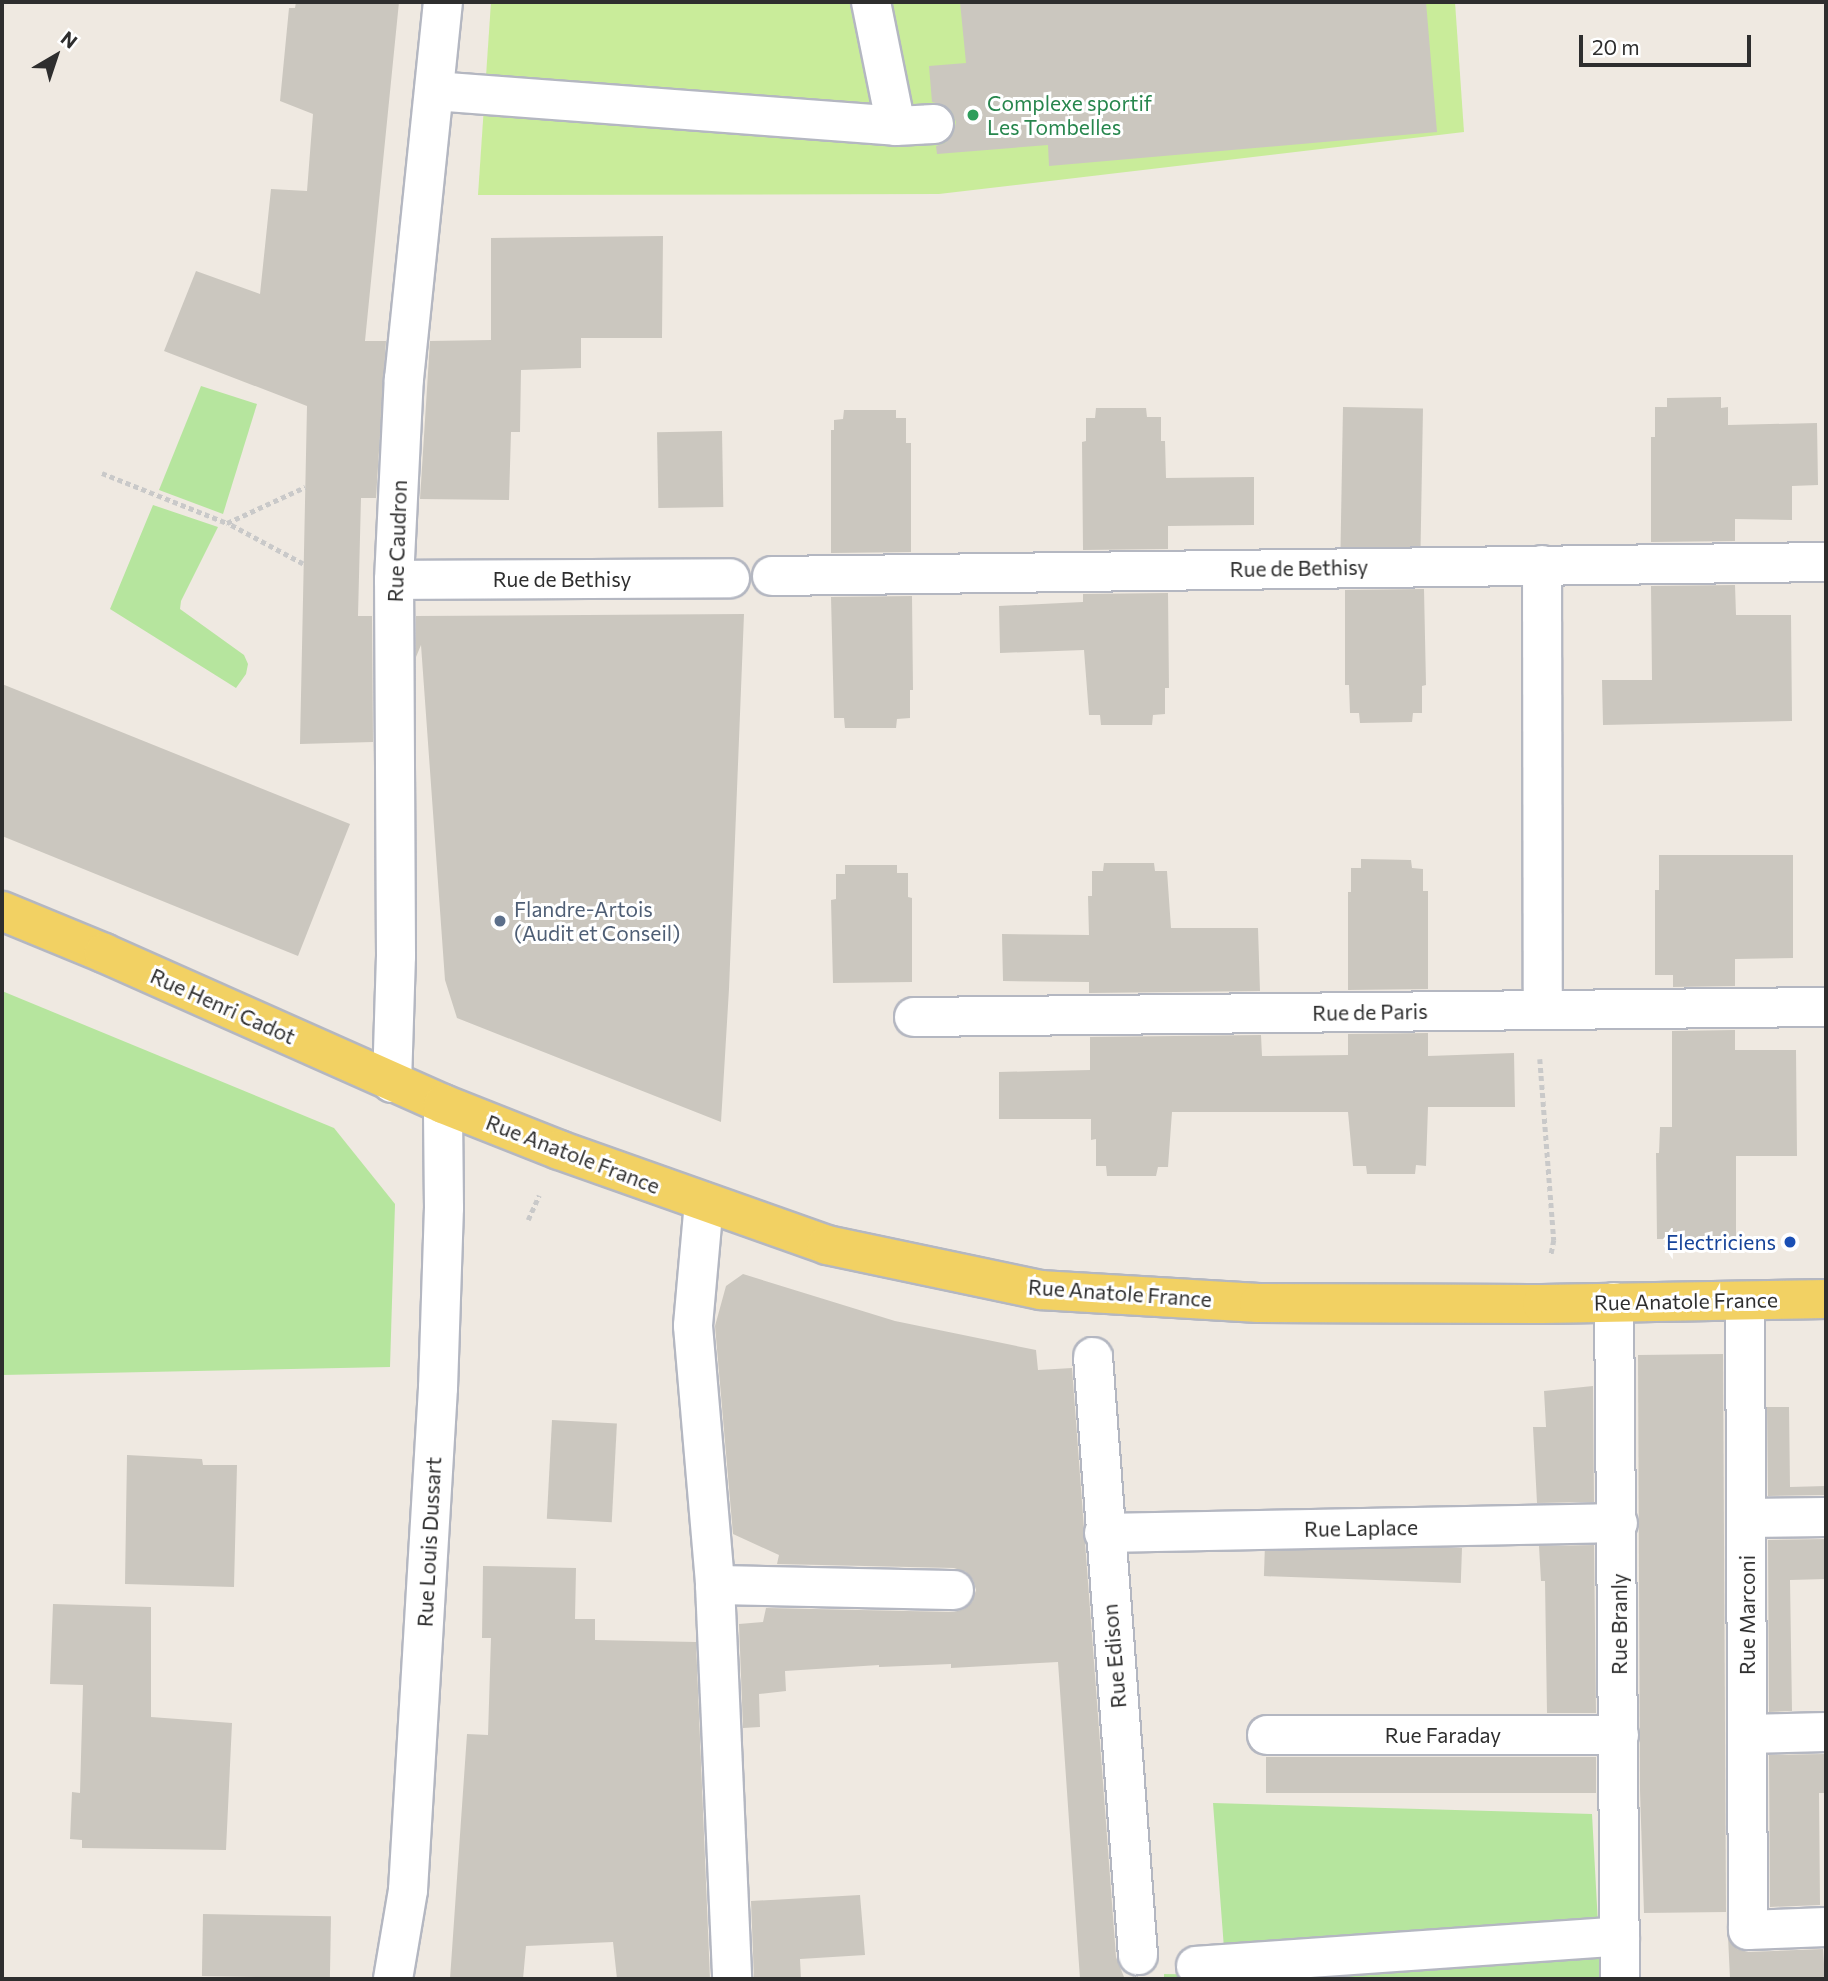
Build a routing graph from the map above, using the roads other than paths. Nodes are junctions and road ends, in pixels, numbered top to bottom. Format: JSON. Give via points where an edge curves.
{"nodes":[{"id":1,"x":443,"y":2,"type":"edge"},
{"id":2,"x":871,"y":2,"type":"edge"},
{"id":3,"x":434,"y":91,"type":"junction"},
{"id":4,"x":934,"y":124,"type":"dead end"},
{"id":5,"x":896,"y":125,"type":"junction"},
{"id":6,"x":1826,"y":562,"type":"edge"},
{"id":7,"x":1542,"y":565,"type":"junction"},
{"id":8,"x":772,"y":576,"type":"dead end"},
{"id":9,"x":730,"y":578,"type":"dead end"},
{"id":10,"x":394,"y":580,"type":"junction"},
{"id":11,"x":2,"y":911,"type":"edge"},
{"id":12,"x":1826,"y":1007,"type":"edge"},
{"id":13,"x":1543,"y":1009,"type":"junction"},
{"id":14,"x":914,"y":1017,"type":"dead end"},
{"id":15,"x":392,"y":1083,"type":"junction"},
{"id":16,"x":443,"y":1104,"type":"junction"},
{"id":17,"x":704,"y":1202,"type":"junction"},
{"id":18,"x":1826,"y":1299,"type":"edge"},
{"id":19,"x":1745,"y":1301,"type":"junction"},
{"id":20,"x":1614,"y":1302,"type":"junction"},
{"id":21,"x":1093,"y":1357,"type":"dead end"},
{"id":22,"x":1826,"y":1517,"type":"edge"},
{"id":23,"x":1747,"y":1518,"type":"junction"},
{"id":24,"x":1618,"y":1523,"type":"junction"},
{"id":25,"x":1104,"y":1532,"type":"junction"},
{"id":26,"x":715,"y":1585,"type":"junction"},
{"id":27,"x":954,"y":1590,"type":"dead end"},
{"id":28,"x":1826,"y":1732,"type":"edge"},
{"id":29,"x":1748,"y":1734,"type":"junction"},
{"id":30,"x":1267,"y":1735,"type":"dead end"},
{"id":31,"x":1619,"y":1735,"type":"junction"},
{"id":32,"x":1826,"y":1927,"type":"edge"},
{"id":33,"x":1620,"y":1954,"type":"edge"},
{"id":34,"x":1138,"y":1955,"type":"dead end"},
{"id":35,"x":1196,"y":1966,"type":"dead end"},
{"id":36,"x":393,"y":1979,"type":"edge"},
{"id":37,"x":732,"y":1979,"type":"edge"}],
"edges":[{"from":1,"to":3,"type":"street","name":"Rue Caudron"},
{"from":2,"to":5,"type":"street"},
{"from":3,"to":5,"type":"street"},
{"from":3,"to":10,"type":"street","name":"Rue Caudron","via":[[404,379]]},
{"from":4,"to":5,"type":"street"},
{"from":6,"to":7,"type":"street","name":"Rue de Bethisy"},
{"from":7,"to":8,"type":"street","name":"Rue de Bethisy"},
{"from":7,"to":13,"type":"street"},
{"from":9,"to":10,"type":"street","name":"Rue de Bethisy"},
{"from":10,"to":15,"type":"street","name":"Rue Caudron"},
{"from":11,"to":15,"type":"main road","name":"Rue Henri Cadot"},
{"from":12,"to":13,"type":"street","name":"Rue de Paris"},
{"from":13,"to":14,"type":"street","name":"Rue de Paris"},
{"from":15,"to":16,"type":"main road","name":"Rue Henri Cadot"},
{"from":16,"to":17,"type":"main road","name":"Rue Anatole France"},
{"from":16,"to":36,"type":"street","name":"Rue Louis Dussart","via":[[437,1402],[408,1890]]},
{"from":17,"to":20,"type":"main road","name":"Rue Anatole France","via":[[827,1245],[1040,1290],[1259,1303]]},
{"from":17,"to":26,"type":"street","via":[[693,1326]]},
{"from":18,"to":19,"type":"main road","name":"Rue Anatole France"},
{"from":19,"to":20,"type":"main road","name":"Rue Anatole France"},
{"from":19,"to":23,"type":"street","name":"Rue Marconi"},
{"from":20,"to":24,"type":"street","name":"Rue Branly"},
{"from":21,"to":25,"type":"street","name":"Rue Edison"},
{"from":22,"to":23,"type":"street"},
{"from":23,"to":29,"type":"street","name":"Rue Marconi"},
{"from":24,"to":25,"type":"street","name":"Rue Laplace"},
{"from":24,"to":31,"type":"street","name":"Rue Branly"},
{"from":25,"to":34,"type":"street","name":"Rue Edison"},
{"from":26,"to":27,"type":"street"},
{"from":26,"to":37,"type":"street"},
{"from":28,"to":29,"type":"street"},
{"from":29,"to":32,"type":"street","name":"Rue Marconi","via":[[1748,1930]]},
{"from":30,"to":31,"type":"street","name":"Rue Faraday"},
{"from":31,"to":33,"type":"street","name":"Rue Branly"},
{"from":33,"to":35,"type":"street"}]}
